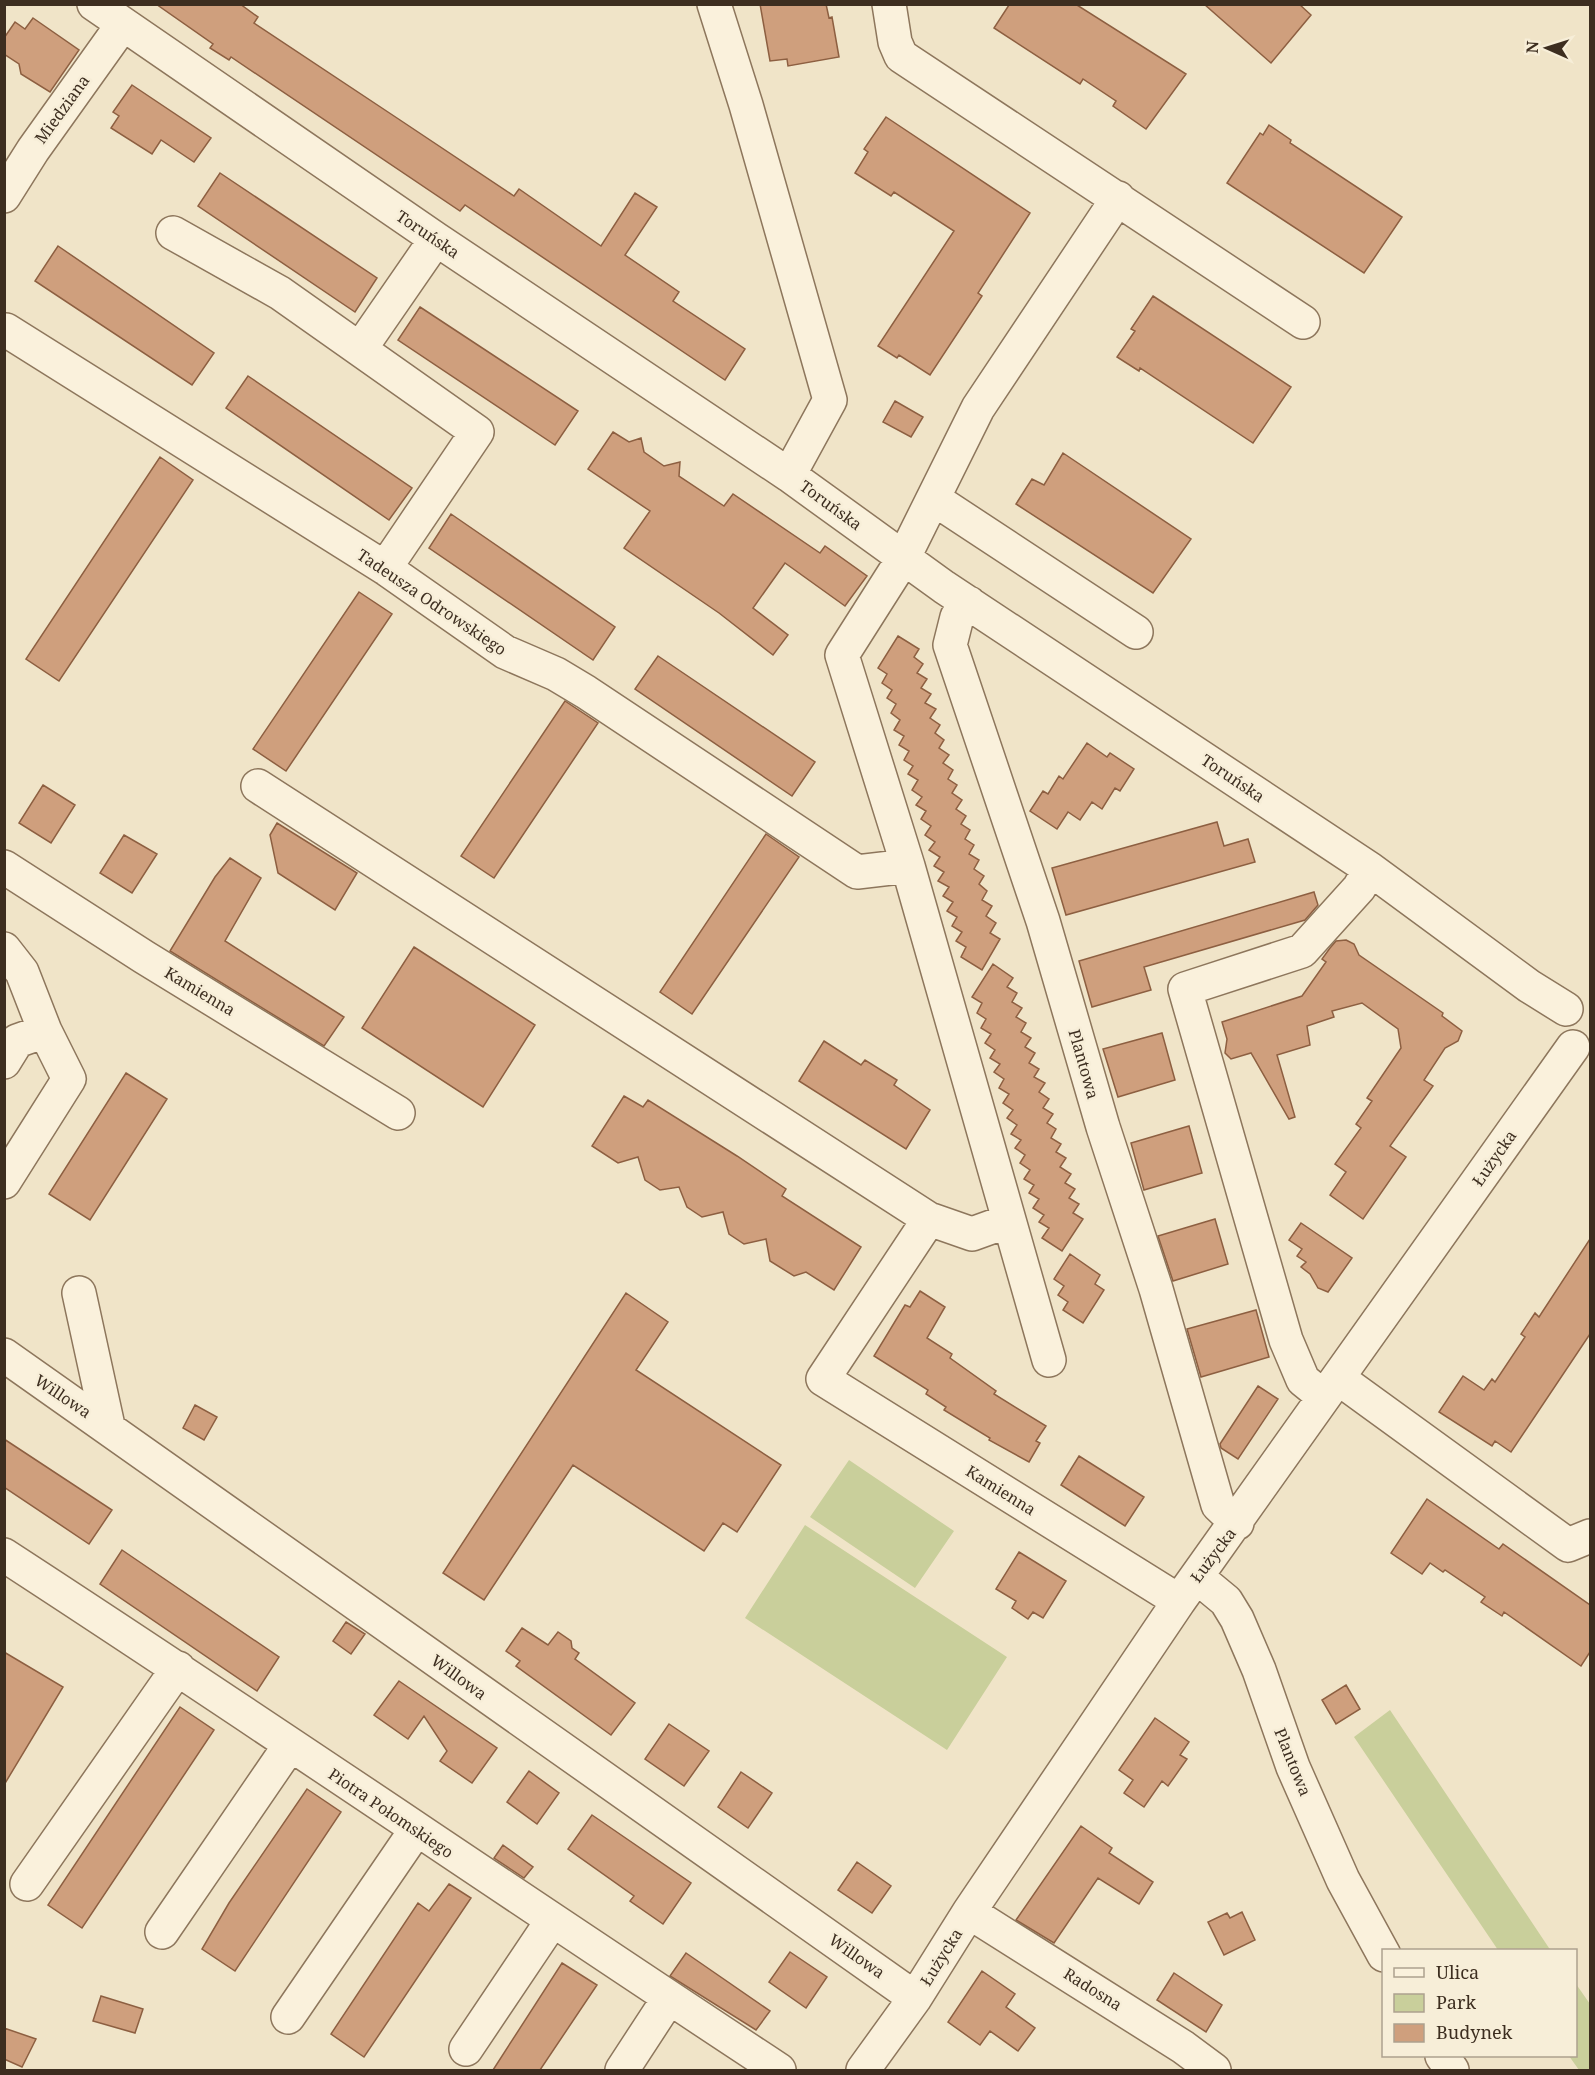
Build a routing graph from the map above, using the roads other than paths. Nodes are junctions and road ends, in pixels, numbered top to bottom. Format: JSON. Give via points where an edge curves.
{"nodes":[{"id":1,"x":94,"y":4,"type":"edge"},
{"id":2,"x":714,"y":4,"type":"edge"},
{"id":3,"x":889,"y":4,"type":"edge"},
{"id":4,"x":115,"y":35,"type":"junction"},
{"id":5,"x":4,"y":196,"type":"edge"},
{"id":6,"x":1118,"y":198,"type":"junction"},
{"id":7,"x":173,"y":233,"type":"dead end"},
{"id":8,"x":435,"y":239,"type":"junction"},
{"id":9,"x":1303,"y":322,"type":"dead end"},
{"id":10,"x":6,"y":330,"type":"edge"},
{"id":11,"x":360,"y":349,"type":"junction"},
{"id":12,"x":789,"y":475,"type":"junction"},
{"id":13,"x":934,"y":499,"type":"junction"},
{"id":14,"x":903,"y":558,"type":"junction"},
{"id":15,"x":385,"y":568,"type":"junction"},
{"id":16,"x":969,"y":603,"type":"junction"},
{"id":17,"x":1136,"y":632,"type":"dead end"},
{"id":18,"x":258,"y":786,"type":"dead end"},
{"id":19,"x":908,"y":866,"type":"junction"},
{"id":20,"x":4,"y":867,"type":"edge"},
{"id":21,"x":1370,"y":870,"type":"junction"},
{"id":22,"x":10,"y":966,"type":"edge"},
{"id":23,"x":1578,"y":1003,"type":"edge"},
{"id":24,"x":45,"y":1031,"type":"junction"},
{"id":25,"x":1582,"y":1048,"type":"edge"},
{"id":26,"x":4,"y":1062,"type":"edge"},
{"id":27,"x":398,"y":1113,"type":"dead end"},
{"id":28,"x":4,"y":1182,"type":"edge"},
{"id":29,"x":929,"y":1219,"type":"junction"},
{"id":30,"x":1008,"y":1221,"type":"junction"},
{"id":31,"x":79,"y":1293,"type":"dead end"},
{"id":32,"x":4,"y":1355,"type":"edge"},
{"id":33,"x":1049,"y":1360,"type":"dead end"},
{"id":34,"x":1331,"y":1388,"type":"junction"},
{"id":35,"x":108,"y":1426,"type":"junction"},
{"id":36,"x":1237,"y":1523,"type":"junction"},
{"id":37,"x":1590,"y":1536,"type":"edge"},
{"id":38,"x":4,"y":1555,"type":"edge"},
{"id":39,"x":1188,"y":1589,"type":"junction"},
{"id":40,"x":178,"y":1668,"type":"junction"},
{"id":41,"x":290,"y":1745,"type":"junction"},
{"id":42,"x":416,"y":1830,"type":"junction"},
{"id":43,"x":27,"y":1884,"type":"dead end"},
{"id":44,"x":969,"y":1912,"type":"junction"},
{"id":45,"x":552,"y":1921,"type":"junction"},
{"id":46,"x":162,"y":1932,"type":"dead end"},
{"id":47,"x":1382,"y":1953,"type":"edge"},
{"id":48,"x":669,"y":1998,"type":"junction"},
{"id":49,"x":915,"y":1998,"type":"junction"},
{"id":50,"x":288,"y":2018,"type":"dead end"},
{"id":51,"x":465,"y":2049,"type":"dead end"},
{"id":52,"x":1443,"y":2057,"type":"edge"},
{"id":53,"x":622,"y":2070,"type":"edge"},
{"id":54,"x":778,"y":2070,"type":"edge"},
{"id":55,"x":863,"y":2070,"type":"edge"},
{"id":56,"x":1214,"y":2070,"type":"edge"},
{"id":57,"x":1452,"y":2070,"type":"edge"}],
"edges":[{"from":1,"to":4,"type":"street","name":"Toruńska"},
{"from":2,"to":12,"type":"street","via":[[747,105],[830,400]]},
{"from":3,"to":6,"type":"street","via":[[901,56]]},
{"from":4,"to":5,"type":"street","name":"Miedziana"},
{"from":4,"to":8,"type":"street","name":"Toruńska"},
{"from":6,"to":9,"type":"street"},
{"from":6,"to":13,"type":"street","via":[[978,408]]},
{"from":7,"to":11,"type":"street","via":[[280,293]]},
{"from":8,"to":11,"type":"street"},
{"from":8,"to":12,"type":"street","name":"Toruńska"},
{"from":10,"to":15,"type":"street","name":"Tadeusza Odrowskiego"},
{"from":11,"to":15,"type":"street","via":[[477,432]]},
{"from":12,"to":14,"type":"street","name":"Toruńska"},
{"from":13,"to":14,"type":"street"},
{"from":13,"to":17,"type":"street"},
{"from":14,"to":16,"type":"street","name":"Toruńska"},
{"from":14,"to":19,"type":"street","via":[[842,655]]},
{"from":15,"to":19,"type":"street","name":"Tadeusza Odrowskiego","via":[[504,652],[556,674],[586,692],[857,872]]},
{"from":16,"to":21,"type":"street","name":"Toruńska"},
{"from":16,"to":36,"type":"street","name":"Plantowa","via":[[957,617],[950,645],[1043,921],[1218,1505]]},
{"from":18,"to":29,"type":"street"},
{"from":19,"to":30,"type":"street"},
{"from":20,"to":27,"type":"street","name":"Kamienna"},
{"from":21,"to":23,"type":"street","name":"Toruńska","via":[[1529,986]]},
{"from":21,"to":34,"type":"street","via":[[1359,888],[1302,951],[1185,989],[1286,1340],[1303,1380]]},
{"from":22,"to":24,"type":"street"},
{"from":23,"to":25,"type":"street","via":[[1562,1022],[1564,1036]]},
{"from":24,"to":26,"type":"street","via":[[17,1041]]},
{"from":24,"to":28,"type":"street","via":[[69,1079]]},
{"from":25,"to":34,"type":"street","name":"Łużycka"},
{"from":29,"to":30,"type":"street","via":[[972,1234]]},
{"from":29,"to":39,"type":"street","name":"Kamienna","via":[[823,1378]]},
{"from":30,"to":33,"type":"street"},
{"from":31,"to":35,"type":"street"},
{"from":32,"to":35,"type":"street","name":"Willowa"},
{"from":34,"to":36,"type":"street","name":"Łużycka"},
{"from":34,"to":37,"type":"street","via":[[1568,1545]]},
{"from":35,"to":49,"type":"street","name":"Willowa"},
{"from":36,"to":39,"type":"street","name":"Łużycka"},
{"from":38,"to":40,"type":"street","name":"Piotra Połomskiego"},
{"from":39,"to":44,"type":"street","name":"Łużycka"},
{"from":39,"to":47,"type":"street","name":"Plantowa","via":[[1226,1601],[1236,1619],[1343,1880]]},
{"from":40,"to":41,"type":"street","name":"Piotra Połomskiego"},
{"from":40,"to":43,"type":"street"},
{"from":41,"to":42,"type":"street","name":"Piotra Połomskiego"},
{"from":41,"to":46,"type":"street"},
{"from":42,"to":45,"type":"street","name":"Piotra Połomskiego"},
{"from":42,"to":50,"type":"street"},
{"from":44,"to":49,"type":"street","name":"Łużycka"},
{"from":44,"to":56,"type":"street","name":"Radosna","via":[[1184,2047]]},
{"from":45,"to":48,"type":"street","name":"Piotra Połomskiego"},
{"from":45,"to":51,"type":"street"},
{"from":48,"to":53,"type":"street"},
{"from":48,"to":54,"type":"street","name":"Piotra Połomskiego"},
{"from":49,"to":55,"type":"street","name":"Łużycka"},
{"from":52,"to":57,"type":"street"}]}
